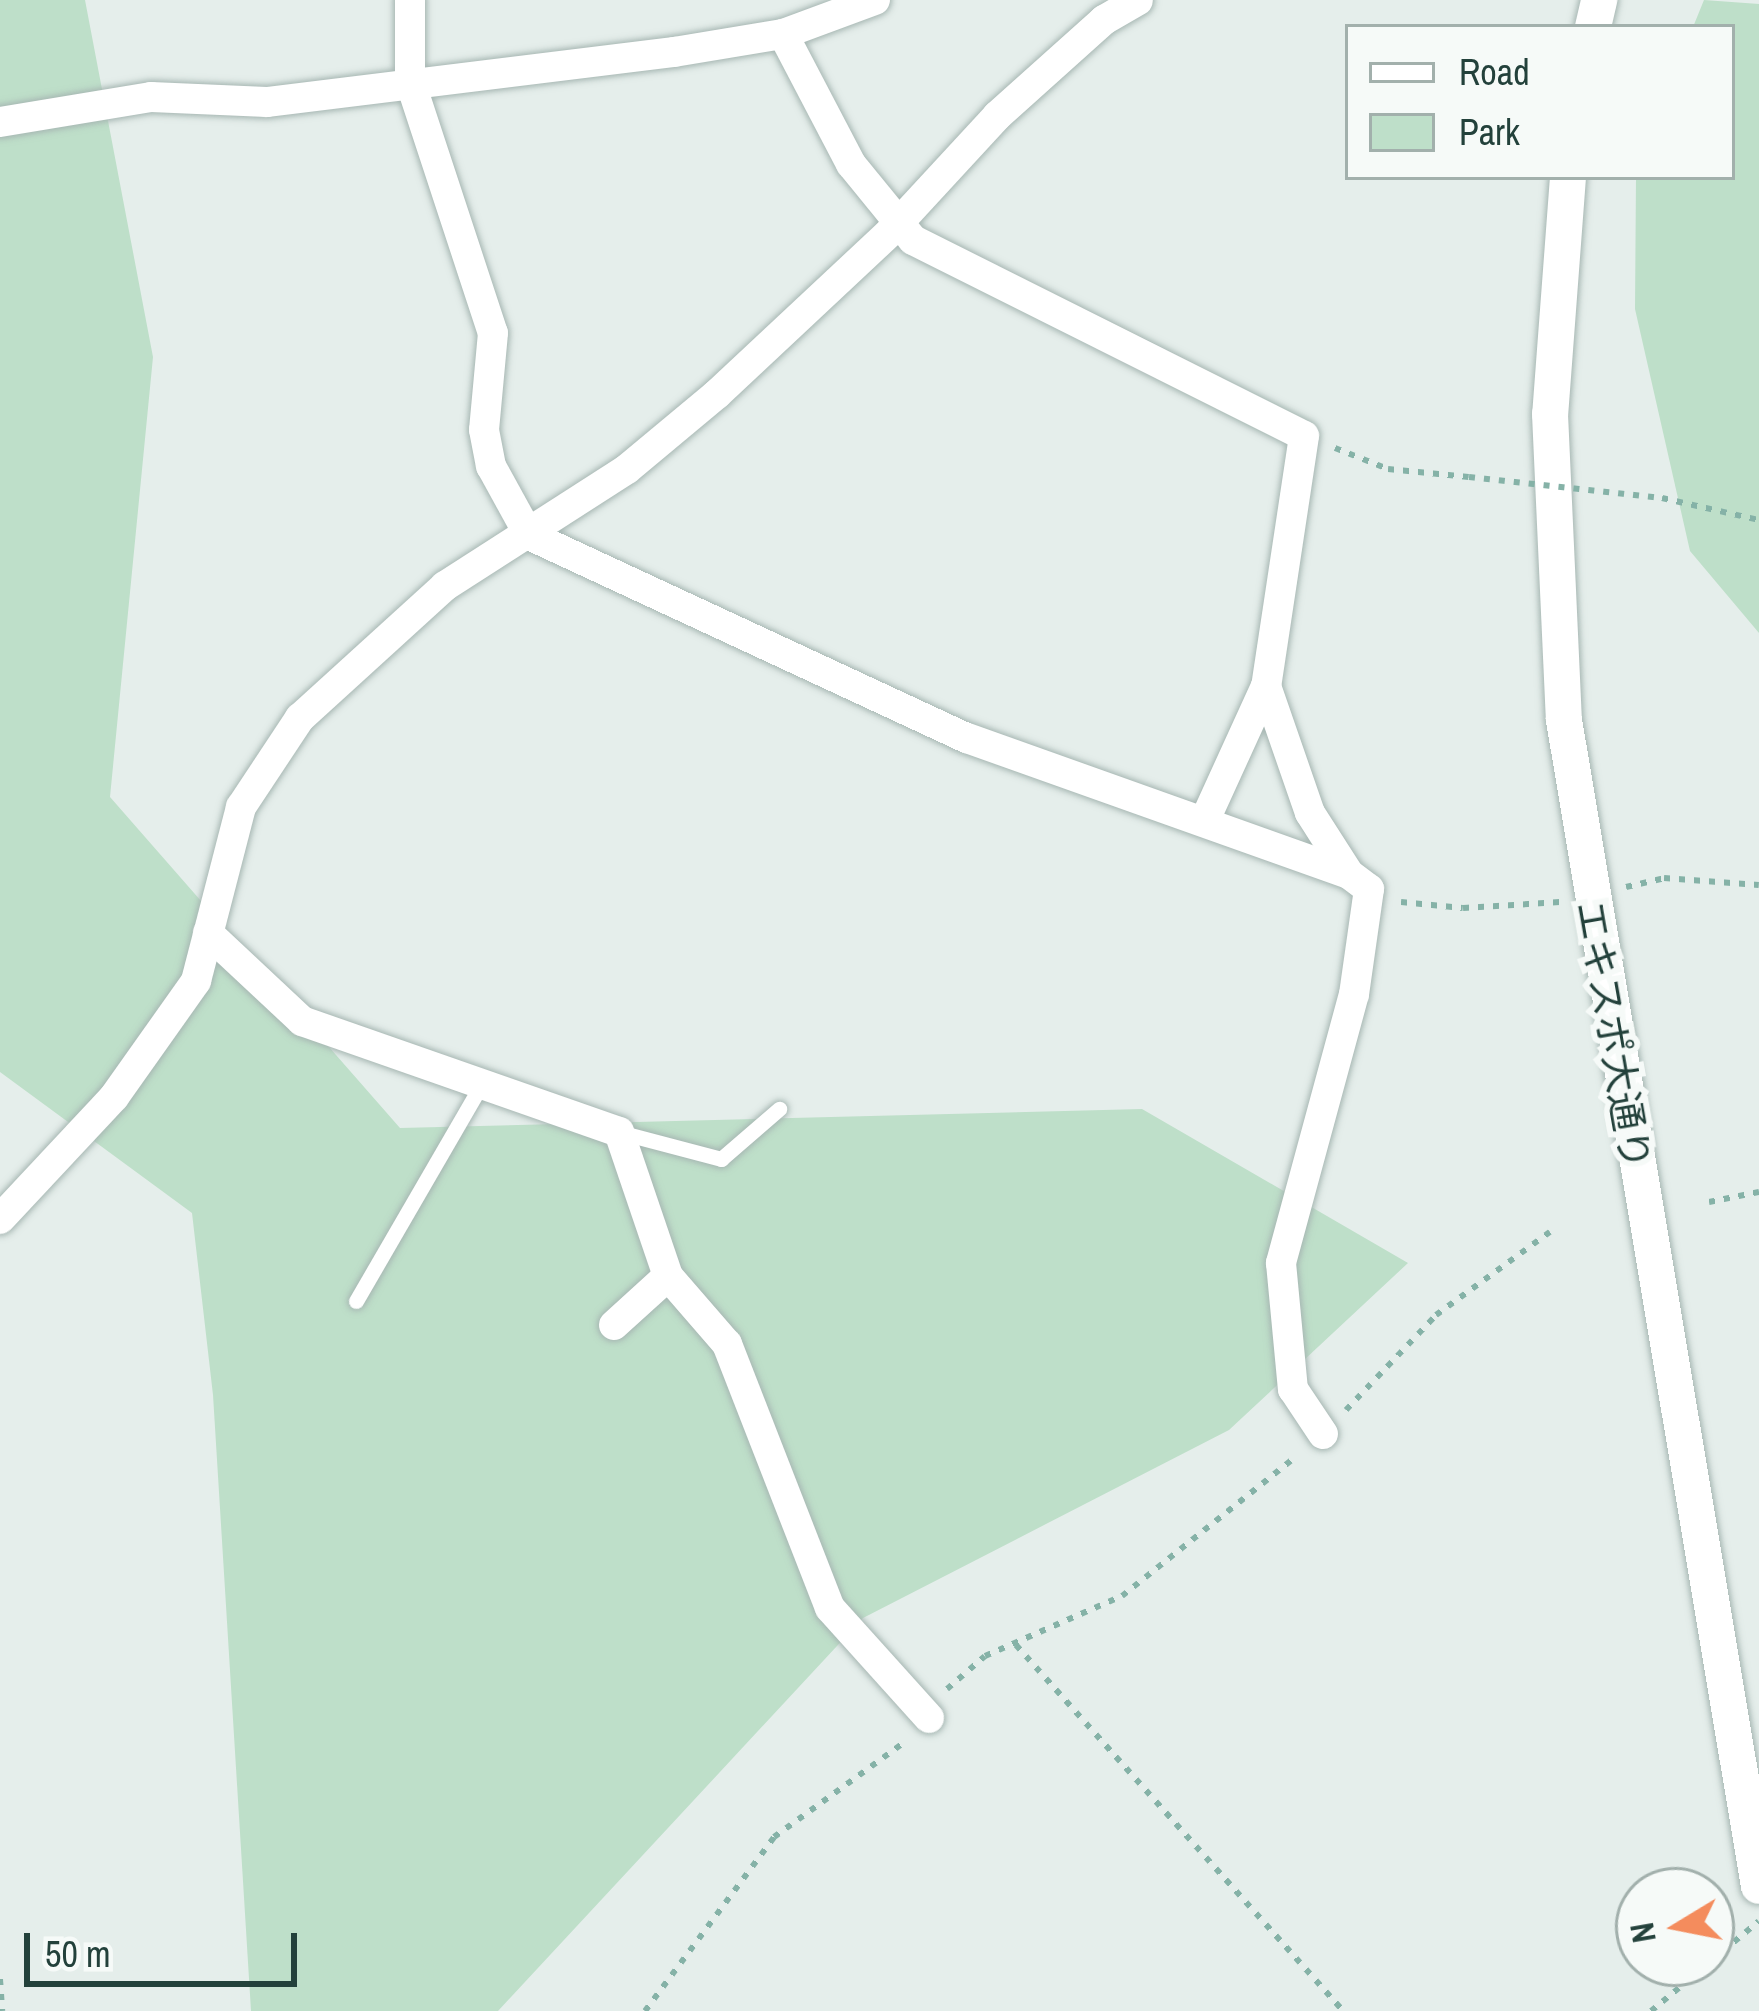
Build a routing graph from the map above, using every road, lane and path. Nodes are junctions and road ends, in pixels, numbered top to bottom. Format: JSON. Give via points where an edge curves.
{"nodes":[{"id":1,"x":410,"y":0,"type":"edge"},
{"id":2,"x":875,"y":0,"type":"edge"},
{"id":3,"x":1138,"y":0,"type":"edge"},
{"id":4,"x":783,"y":34,"type":"junction"},
{"id":5,"x":410,"y":81,"type":"junction"},
{"id":6,"x":0,"y":122,"type":"edge"},
{"id":7,"x":1568,"y":180,"type":"edge"},
{"id":8,"x":897,"y":223,"type":"junction"},
{"id":9,"x":1304,"y":436,"type":"junction"},
{"id":10,"x":1759,"y":520,"type":"edge"},
{"id":11,"x":529,"y":536,"type":"junction"},
{"id":12,"x":1266,"y":686,"type":"junction"},
{"id":13,"x":1204,"y":822,"type":"junction"},
{"id":14,"x":1359,"y":881,"type":"junction"},
{"id":15,"x":1759,"y":885,"type":"edge"},
{"id":16,"x":1588,"y":895,"type":"junction"},
{"id":17,"x":208,"y":933,"type":"junction"},
{"id":18,"x":482,"y":1084,"type":"junction"},
{"id":19,"x":779,"y":1109,"type":"dead end"},
{"id":20,"x":619,"y":1132,"type":"junction"},
{"id":21,"x":1759,"y":1192,"type":"edge"},
{"id":22,"x":1709,"y":1202,"type":"dead end"},
{"id":23,"x":0,"y":1219,"type":"edge"},
{"id":24,"x":1550,"y":1232,"type":"dead end"},
{"id":25,"x":668,"y":1276,"type":"junction"},
{"id":26,"x":356,"y":1301,"type":"dead end"},
{"id":27,"x":614,"y":1325,"type":"dead end"},
{"id":28,"x":1323,"y":1434,"type":"junction"},
{"id":29,"x":1016,"y":1645,"type":"junction"},
{"id":30,"x":928,"y":1718,"type":"junction"},
{"id":31,"x":1759,"y":1886,"type":"edge"},
{"id":32,"x":1759,"y":1922,"type":"edge"},
{"id":33,"x":1735,"y":1942,"type":"edge"},
{"id":34,"x":0,"y":1979,"type":"edge"},
{"id":35,"x":1680,"y":1987,"type":"edge"},
{"id":36,"x":2,"y":2011,"type":"edge"},
{"id":37,"x":645,"y":2011,"type":"edge"},
{"id":38,"x":1343,"y":2011,"type":"edge"},
{"id":39,"x":1651,"y":2011,"type":"edge"}],
"edges":[{"from":1,"to":5,"type":"street"},
{"from":2,"to":4,"type":"street"},
{"from":3,"to":8,"type":"street","via":[[1104,20],[997,116]]},
{"from":4,"to":5,"type":"street"},
{"from":4,"to":8,"type":"street","via":[[851,164]]},
{"from":5,"to":6,"type":"street","via":[[267,102],[152,97]]},
{"from":5,"to":11,"type":"street","via":[[493,333],[484,430],[490,466]]},
{"from":7,"to":16,"type":"main road","name":"エキスポ大通り","via":[[1550,414],[1552,546]]},
{"from":8,"to":9,"type":"street","via":[[913,240],[1045,313]]},
{"from":8,"to":11,"type":"street","via":[[699,409]]},
{"from":9,"to":10,"type":"path","bridge":true,"via":[[1388,469],[1662,498]]},
{"from":9,"to":12,"type":"street"},
{"from":11,"to":13,"type":"street","via":[[967,739]]},
{"from":11,"to":17,"type":"street","via":[[406,616],[299,718],[242,807]]},
{"from":12,"to":13,"type":"street"},
{"from":12,"to":14,"type":"street","via":[[1310,813]]},
{"from":13,"to":14,"type":"street"},
{"from":14,"to":16,"type":"path","via":[[1416,908],[1539,906]]},
{"from":14,"to":28,"type":"street","via":[[1354,994],[1281,1263],[1293,1389]]},
{"from":15,"to":16,"type":"path","via":[[1664,878]]},
{"from":16,"to":31,"type":"main road","name":"エキスポ大通り"},
{"from":17,"to":18,"type":"street","via":[[302,1021]]},
{"from":17,"to":23,"type":"street","via":[[196,981],[114,1097]]},
{"from":18,"to":20,"type":"street"},
{"from":18,"to":26,"type":"lane"},
{"from":19,"to":20,"type":"lane","via":[[721,1159]]},
{"from":20,"to":25,"type":"street"},
{"from":21,"to":22,"type":"path"},
{"from":24,"to":28,"type":"path","via":[[1436,1315]]},
{"from":25,"to":27,"type":"street"},
{"from":25,"to":30,"type":"street","via":[[727,1344],[830,1609]]},
{"from":28,"to":29,"type":"path","via":[[1122,1596]]},
{"from":29,"to":30,"type":"path","via":[[958,1673]]},
{"from":29,"to":38,"type":"path"},
{"from":30,"to":37,"type":"path","via":[[882,1764],[774,1837]]},
{"from":32,"to":33,"type":"path"},
{"from":34,"to":36,"type":"path"},
{"from":35,"to":39,"type":"path"}]}
